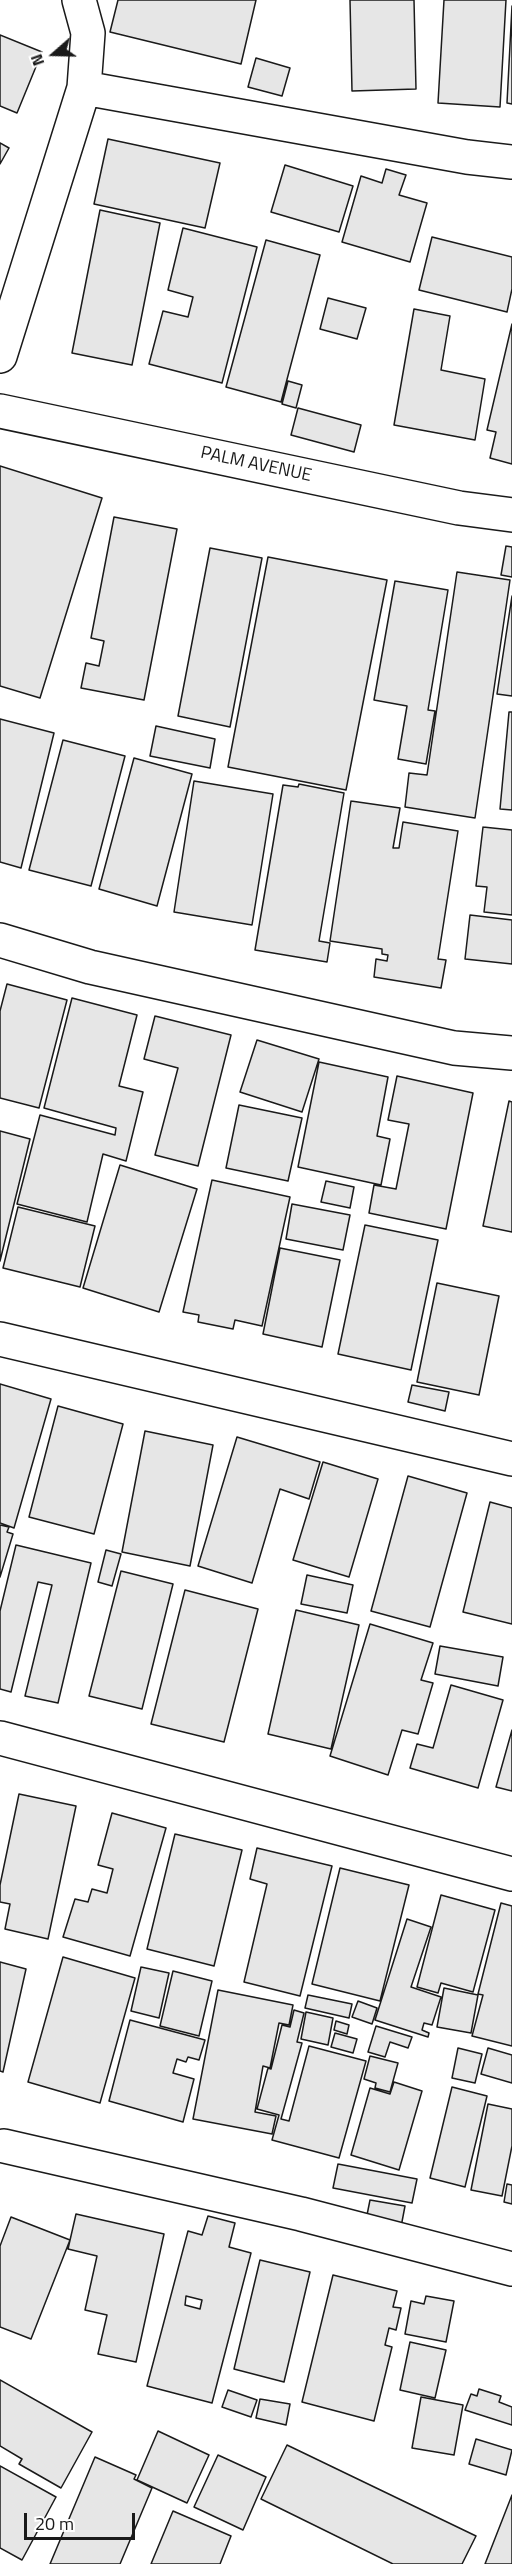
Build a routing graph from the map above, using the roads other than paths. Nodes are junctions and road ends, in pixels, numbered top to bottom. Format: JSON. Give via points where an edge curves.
{"nodes":[{"id":1,"x":80,"y":0,"type":"edge"},
{"id":2,"x":84,"y":88,"type":"junction"},
{"id":3,"x":512,"y":162,"type":"edge"},
{"id":4,"x":0,"y":356,"type":"edge"},
{"id":5,"x":0,"y":411,"type":"edge"},
{"id":6,"x":512,"y":515,"type":"edge"},
{"id":7,"x":0,"y":940,"type":"edge"},
{"id":8,"x":512,"y":1053,"type":"edge"},
{"id":9,"x":0,"y":1339,"type":"edge"},
{"id":10,"x":512,"y":1459,"type":"edge"},
{"id":11,"x":0,"y":1738,"type":"edge"},
{"id":12,"x":512,"y":1874,"type":"edge"},
{"id":13,"x":2,"y":2148,"type":"edge"},
{"id":14,"x":512,"y":2269,"type":"edge"}],
"edges":[{"from":1,"to":2,"type":"street","via":[[88,33]]},
{"from":2,"to":3,"type":"street"},
{"from":2,"to":4,"type":"street"},
{"from":5,"to":6,"type":"street","name":"PALM AVENUE","via":[[459,508]]},
{"from":7,"to":8,"type":"street","via":[[90,967],[454,1048]]},
{"from":9,"to":10,"type":"street"},
{"from":11,"to":12,"type":"street"},
{"from":13,"to":14,"type":"street","via":[[301,2214]]}]}
